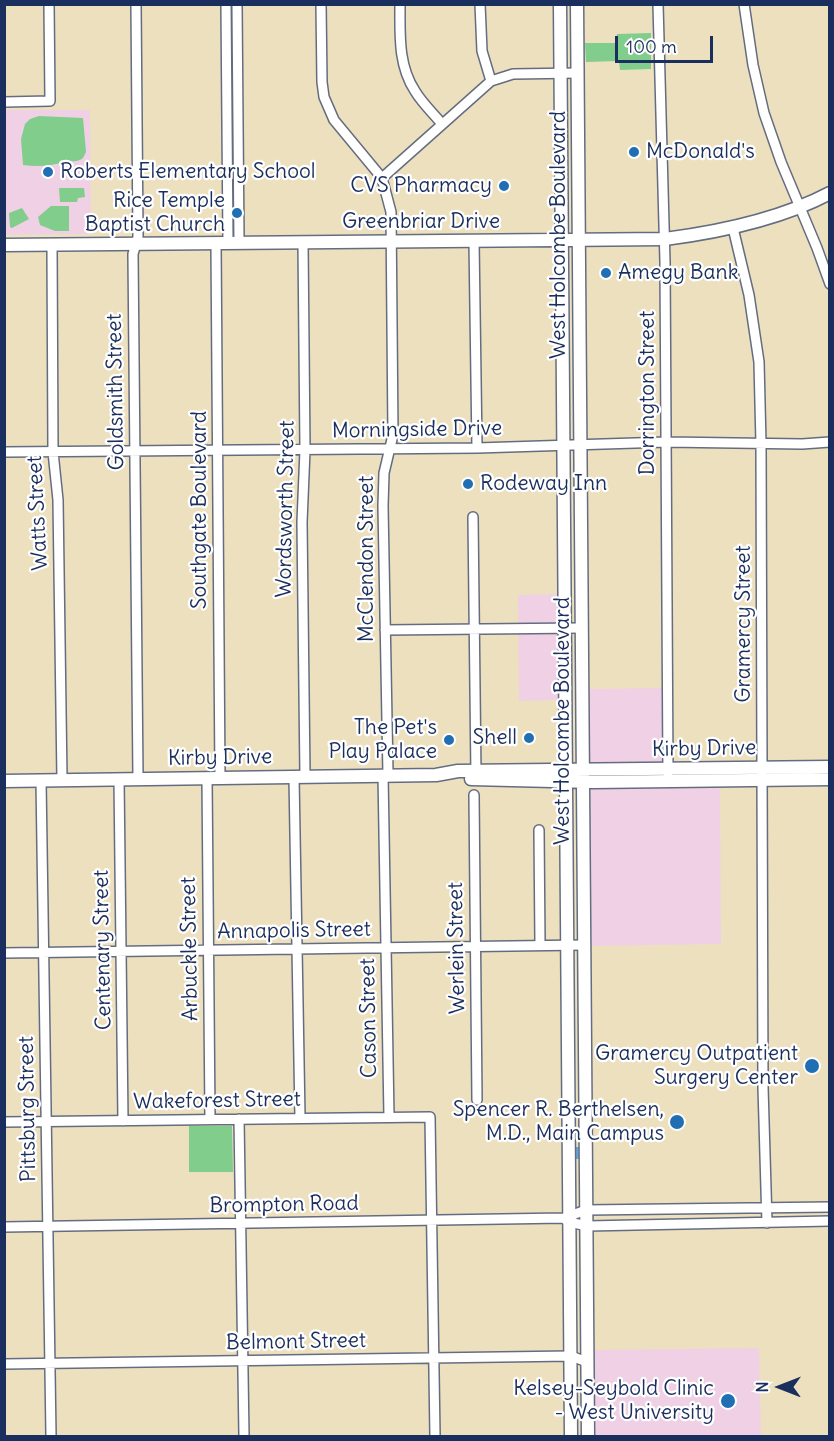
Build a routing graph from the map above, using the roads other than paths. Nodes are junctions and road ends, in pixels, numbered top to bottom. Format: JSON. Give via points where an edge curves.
{"nodes":[{"id":1,"x":49,"y":4,"type":"edge"},
{"id":2,"x":136,"y":4,"type":"edge"},
{"id":3,"x":226,"y":4,"type":"edge"},
{"id":4,"x":237,"y":4,"type":"edge"},
{"id":5,"x":321,"y":4,"type":"edge"},
{"id":6,"x":400,"y":4,"type":"edge"},
{"id":7,"x":480,"y":4,"type":"edge"},
{"id":8,"x":560,"y":4,"type":"edge"},
{"id":9,"x":577,"y":4,"type":"edge"},
{"id":10,"x":658,"y":4,"type":"edge"},
{"id":11,"x":744,"y":4,"type":"edge"},
{"id":12,"x":560,"y":73,"type":"junction"},
{"id":13,"x":578,"y":73,"type":"junction"},
{"id":14,"x":491,"y":81,"type":"junction"},
{"id":15,"x":4,"y":102,"type":"edge"},
{"id":16,"x":441,"y":124,"type":"junction"},
{"id":17,"x":561,"y":144,"type":"junction"},
{"id":18,"x":578,"y":164,"type":"junction"},
{"id":19,"x":382,"y":178,"type":"junction"},
{"id":20,"x":830,"y":193,"type":"edge"},
{"id":21,"x":801,"y":206,"type":"junction"},
{"id":22,"x":733,"y":228,"type":"junction"},
{"id":23,"x":665,"y":239,"type":"junction"},
{"id":24,"x":474,"y":241,"type":"junction"},
{"id":25,"x":562,"y":241,"type":"junction"},
{"id":26,"x":578,"y":241,"type":"junction"},
{"id":27,"x":303,"y":242,"type":"junction"},
{"id":28,"x":392,"y":242,"type":"junction"},
{"id":29,"x":228,"y":243,"type":"junction"},
{"id":30,"x":52,"y":244,"type":"junction"},
{"id":31,"x":136,"y":244,"type":"junction"},
{"id":32,"x":4,"y":245,"type":"edge"},
{"id":33,"x":830,"y":284,"type":"edge"},
{"id":34,"x":667,"y":442,"type":"junction"},
{"id":35,"x":830,"y":442,"type":"edge"},
{"id":36,"x":761,"y":444,"type":"junction"},
{"id":37,"x":581,"y":445,"type":"junction"},
{"id":38,"x":563,"y":446,"type":"junction"},
{"id":39,"x":391,"y":448,"type":"junction"},
{"id":40,"x":477,"y":448,"type":"junction"},
{"id":41,"x":218,"y":450,"type":"junction"},
{"id":42,"x":305,"y":450,"type":"junction"},
{"id":43,"x":4,"y":452,"type":"edge"},
{"id":44,"x":52,"y":452,"type":"junction"},
{"id":45,"x":135,"y":452,"type":"junction"},
{"id":46,"x":473,"y":517,"type":"dead end"},
{"id":47,"x":564,"y":628,"type":"junction"},
{"id":48,"x":582,"y":628,"type":"junction"},
{"id":49,"x":474,"y":629,"type":"junction"},
{"id":50,"x":385,"y":630,"type":"junction"},
{"id":51,"x":830,"y":767,"type":"edge"},
{"id":52,"x":762,"y":774,"type":"junction"},
{"id":53,"x":386,"y":775,"type":"junction"},
{"id":54,"x":476,"y":775,"type":"junction"},
{"id":55,"x":668,"y":775,"type":"junction"},
{"id":56,"x":565,"y":776,"type":"junction"},
{"id":57,"x":583,"y":776,"type":"junction"},
{"id":58,"x":299,"y":777,"type":"junction"},
{"id":59,"x":207,"y":778,"type":"junction"},
{"id":60,"x":220,"y":778,"type":"junction"},
{"id":61,"x":119,"y":779,"type":"junction"},
{"id":62,"x":138,"y":779,"type":"junction"},
{"id":63,"x":830,"y":779,"type":"edge"},
{"id":64,"x":41,"y":780,"type":"junction"},
{"id":65,"x":62,"y":780,"type":"junction"},
{"id":66,"x":4,"y":781,"type":"edge"},
{"id":67,"x":474,"y":795,"type":"dead end"},
{"id":68,"x":539,"y":830,"type":"dead end"},
{"id":69,"x":540,"y":945,"type":"junction"},
{"id":70,"x":567,"y":945,"type":"junction"},
{"id":71,"x":585,"y":945,"type":"junction"},
{"id":72,"x":475,"y":946,"type":"junction"},
{"id":73,"x":386,"y":947,"type":"junction"},
{"id":74,"x":297,"y":949,"type":"junction"},
{"id":75,"x":208,"y":950,"type":"junction"},
{"id":76,"x":121,"y":951,"type":"junction"},
{"id":77,"x":4,"y":953,"type":"edge"},
{"id":78,"x":44,"y":953,"type":"junction"},
{"id":79,"x":477,"y":1100,"type":"dead end"},
{"id":80,"x":389,"y":1117,"type":"junction"},
{"id":81,"x":300,"y":1118,"type":"junction"},
{"id":82,"x":210,"y":1119,"type":"junction"},
{"id":83,"x":239,"y":1119,"type":"junction"},
{"id":84,"x":123,"y":1120,"type":"junction"},
{"id":85,"x":4,"y":1122,"type":"edge"},
{"id":86,"x":46,"y":1122,"type":"junction"},
{"id":87,"x":830,"y":1206,"type":"edge"},
{"id":88,"x":692,"y":1208,"type":"junction"},
{"id":89,"x":766,"y":1208,"type":"junction"},
{"id":90,"x":586,"y":1210,"type":"junction"},
{"id":91,"x":567,"y":1219,"type":"junction"},
{"id":92,"x":431,"y":1221,"type":"junction"},
{"id":93,"x":830,"y":1221,"type":"edge"},
{"id":94,"x":241,"y":1223,"type":"junction"},
{"id":95,"x":767,"y":1223,"type":"junction"},
{"id":96,"x":692,"y":1224,"type":"junction"},
{"id":97,"x":48,"y":1226,"type":"junction"},
{"id":98,"x":586,"y":1226,"type":"junction"},
{"id":99,"x":4,"y":1227,"type":"edge"},
{"id":100,"x":571,"y":1356,"type":"junction"},
{"id":101,"x":433,"y":1358,"type":"junction"},
{"id":102,"x":243,"y":1361,"type":"junction"},
{"id":103,"x":587,"y":1362,"type":"junction"},
{"id":104,"x":4,"y":1364,"type":"edge"},
{"id":105,"x":50,"y":1364,"type":"junction"},
{"id":106,"x":51,"y":1437,"type":"edge"},
{"id":107,"x":244,"y":1437,"type":"edge"},
{"id":108,"x":435,"y":1437,"type":"edge"},
{"id":109,"x":571,"y":1437,"type":"edge"},
{"id":110,"x":588,"y":1437,"type":"edge"}],
"edges":[{"from":1,"to":15,"type":"street","via":[[50,101]]},
{"from":2,"to":31,"type":"street","name":"Goldsmith Street"},
{"from":3,"to":29,"type":"street","name":"Southgate Boulevard"},
{"from":4,"to":29,"type":"street","name":"Southgate Boulevard"},
{"from":5,"to":19,"type":"street","name":"McClendon Street","via":[[324,97],[334,120]]},
{"from":6,"to":16,"type":"street","via":[[401,56],[406,73],[415,92]]},
{"from":7,"to":14,"type":"street","via":[[482,51]]},
{"from":8,"to":12,"type":"main road","name":"West Holcombe Boulevard"},
{"from":9,"to":13,"type":"main road","name":"West Holcombe Boulevard"},
{"from":10,"to":23,"type":"street","name":"Dorrington Street"},
{"from":11,"to":21,"type":"street","via":[[764,113]]},
{"from":12,"to":13,"type":"street"},
{"from":12,"to":14,"type":"street","via":[[513,74]]},
{"from":12,"to":17,"type":"main road","name":"West Holcombe Boulevard"},
{"from":13,"to":18,"type":"main road","name":"West Holcombe Boulevard"},
{"from":14,"to":16,"type":"street"},
{"from":16,"to":19,"type":"street"},
{"from":17,"to":18,"type":"main road","via":[[567,147],[570,162]]},
{"from":17,"to":25,"type":"main road","name":"West Holcombe Boulevard"},
{"from":18,"to":26,"type":"main road","name":"West Holcombe Boulevard"},
{"from":19,"to":28,"type":"street","name":"McClendon Street","via":[[390,203]]},
{"from":20,"to":21,"type":"main road","name":"Greenbriar Drive"},
{"from":21,"to":22,"type":"main road","name":"Greenbriar Drive"},
{"from":21,"to":33,"type":"street"},
{"from":22,"to":23,"type":"main road","name":"Greenbriar Drive"},
{"from":22,"to":36,"type":"street","name":"Gramercy Street","via":[[759,362]]},
{"from":23,"to":26,"type":"main road","name":"Greenbriar Drive"},
{"from":23,"to":34,"type":"street","name":"Dorrington Street"},
{"from":24,"to":25,"type":"main road","name":"Greenbriar Drive"},
{"from":24,"to":28,"type":"main road","name":"Greenbriar Drive"},
{"from":24,"to":40,"type":"street"},
{"from":25,"to":26,"type":"main road","name":"Greenbriar Drive"},
{"from":25,"to":38,"type":"main road","name":"West Holcombe Boulevard"},
{"from":26,"to":37,"type":"main road","name":"West Holcombe Boulevard"},
{"from":27,"to":28,"type":"main road","name":"Greenbriar Drive"},
{"from":27,"to":29,"type":"main road","name":"Greenbriar Drive"},
{"from":27,"to":42,"type":"street","name":"Wordsworth Street"},
{"from":28,"to":39,"type":"street","name":"McClendon Street"},
{"from":29,"to":31,"type":"main road","name":"Greenbriar Drive"},
{"from":29,"to":41,"type":"street","name":"Southgate Boulevard"},
{"from":30,"to":31,"type":"main road","name":"Greenbriar Drive"},
{"from":30,"to":32,"type":"main road","name":"Greenbriar Drive"},
{"from":30,"to":44,"type":"street","name":"Watts Street"},
{"from":31,"to":45,"type":"street","name":"Goldsmith Street"},
{"from":34,"to":36,"type":"street","name":"Morningside Drive"},
{"from":34,"to":37,"type":"street","name":"Morningside Drive"},
{"from":34,"to":55,"type":"street","name":"Dorrington Street"},
{"from":35,"to":36,"type":"street","name":"Morningside Drive"},
{"from":36,"to":52,"type":"street","name":"Gramercy Street"},
{"from":37,"to":38,"type":"street","name":"Morningside Drive"},
{"from":37,"to":48,"type":"main road","name":"West Holcombe Boulevard"},
{"from":38,"to":40,"type":"street","name":"Morningside Drive"},
{"from":38,"to":47,"type":"main road","name":"West Holcombe Boulevard"},
{"from":39,"to":40,"type":"street","name":"Morningside Drive"},
{"from":39,"to":42,"type":"street","name":"Morningside Drive"},
{"from":39,"to":50,"type":"street","name":"McClendon Street","via":[[383,487]]},
{"from":41,"to":42,"type":"street","name":"Morningside Drive"},
{"from":41,"to":45,"type":"street","name":"Morningside Drive"},
{"from":41,"to":60,"type":"street","name":"Southgate Boulevard"},
{"from":42,"to":58,"type":"street","name":"Wordsworth Street"},
{"from":43,"to":44,"type":"street","name":"Morningside Drive"},
{"from":44,"to":45,"type":"street","name":"Morningside Drive"},
{"from":44,"to":65,"type":"street","name":"Watts Street","via":[[58,500]]},
{"from":45,"to":62,"type":"street","name":"Goldsmith Street"},
{"from":46,"to":49,"type":"street"},
{"from":47,"to":48,"type":"street"},
{"from":47,"to":49,"type":"street"},
{"from":47,"to":56,"type":"main road","name":"West Holcombe Boulevard"},
{"from":48,"to":57,"type":"main road","name":"West Holcombe Boulevard"},
{"from":49,"to":50,"type":"street"},
{"from":49,"to":54,"type":"street"},
{"from":50,"to":53,"type":"street","name":"McClendon Street"},
{"from":51,"to":52,"type":"main road","name":"Kirby Drive"},
{"from":52,"to":55,"type":"main road","name":"Kirby Drive"},
{"from":52,"to":63,"type":"main road","name":"Kirby Drive"},
{"from":52,"to":89,"type":"street","name":"Gramercy Street"},
{"from":53,"to":54,"type":"main road","name":"Kirby Drive"},
{"from":53,"to":58,"type":"main road","name":"Kirby Drive"},
{"from":53,"to":73,"type":"street","name":"Cason Street"},
{"from":54,"to":56,"type":"main road","name":"Kirby Drive"},
{"from":55,"to":57,"type":"main road","name":"Kirby Drive"},
{"from":56,"to":57,"type":"main road","name":"Kirby Drive"},
{"from":56,"to":70,"type":"main road","name":"West Holcombe Boulevard"},
{"from":57,"to":71,"type":"main road","name":"West Holcombe Boulevard"},
{"from":58,"to":60,"type":"main road","name":"Kirby Drive"},
{"from":58,"to":74,"type":"street","name":"Wordsworth Street"},
{"from":59,"to":60,"type":"main road","name":"Kirby Drive"},
{"from":59,"to":62,"type":"main road","name":"Kirby Drive"},
{"from":59,"to":75,"type":"street","name":"Arbuckle Street"},
{"from":61,"to":62,"type":"main road","name":"Kirby Drive"},
{"from":61,"to":65,"type":"main road","name":"Kirby Drive"},
{"from":61,"to":76,"type":"street","name":"Centenary Street"},
{"from":64,"to":65,"type":"main road","name":"Kirby Drive"},
{"from":64,"to":66,"type":"main road","name":"Kirby Drive"},
{"from":64,"to":78,"type":"street","name":"Pittsburg Street"},
{"from":67,"to":72,"type":"street","name":"Werlein Street"},
{"from":68,"to":69,"type":"street"},
{"from":69,"to":70,"type":"street","name":"Annapolis Street"},
{"from":69,"to":72,"type":"street","name":"Annapolis Street"},
{"from":70,"to":71,"type":"street","name":"Annapolis Street"},
{"from":70,"to":91,"type":"main road","name":"West Holcombe Boulevard"},
{"from":71,"to":90,"type":"main road","name":"West Holcombe Boulevard"},
{"from":72,"to":73,"type":"street","name":"Annapolis Street"},
{"from":72,"to":79,"type":"street","name":"Werlein Street"},
{"from":73,"to":74,"type":"street","name":"Annapolis Street"},
{"from":73,"to":80,"type":"street","name":"Cason Street"},
{"from":74,"to":75,"type":"street","name":"Annapolis Street"},
{"from":74,"to":81,"type":"street","name":"Wordsworth Street"},
{"from":75,"to":76,"type":"street","name":"Annapolis Street"},
{"from":75,"to":82,"type":"street","name":"Arbuckle Street"},
{"from":76,"to":78,"type":"street","name":"Annapolis Street"},
{"from":76,"to":84,"type":"street","name":"Centenary Street"},
{"from":77,"to":78,"type":"street","name":"Annapolis Street"},
{"from":78,"to":86,"type":"street","name":"Pittsburg Street"},
{"from":80,"to":81,"type":"street","name":"Wakeforest Street"},
{"from":80,"to":92,"type":"street","name":"Wakeforest Street","via":[[430,1116]]},
{"from":81,"to":83,"type":"street","name":"Wakeforest Street"},
{"from":82,"to":83,"type":"street","name":"Wakeforest Street"},
{"from":82,"to":84,"type":"street","name":"Wakeforest Street"},
{"from":83,"to":94,"type":"street"},
{"from":84,"to":86,"type":"street","name":"Wakeforest Street"},
{"from":85,"to":86,"type":"street","name":"Wakeforest Street"},
{"from":86,"to":97,"type":"street","name":"Pittsburg Street"},
{"from":87,"to":89,"type":"street","name":"Brompton Road"},
{"from":88,"to":89,"type":"street","name":"Brompton Road"},
{"from":88,"to":90,"type":"street","name":"Brompton Road"},
{"from":88,"to":96,"type":"street"},
{"from":89,"to":95,"type":"street","name":"Gramercy Street"},
{"from":90,"to":91,"type":"street","name":"Brompton Road"},
{"from":90,"to":98,"type":"main road","name":"West Holcombe Boulevard"},
{"from":91,"to":92,"type":"street","name":"Brompton Road"},
{"from":91,"to":98,"type":"street","name":"Brompton Road"},
{"from":91,"to":100,"type":"main road","name":"West Holcombe Boulevard"},
{"from":92,"to":94,"type":"street","name":"Brompton Road"},
{"from":92,"to":101,"type":"street"},
{"from":93,"to":95,"type":"street","name":"Brompton Road"},
{"from":94,"to":97,"type":"street","name":"Brompton Road"},
{"from":94,"to":102,"type":"street"},
{"from":95,"to":96,"type":"street","name":"Brompton Road"},
{"from":96,"to":98,"type":"street","name":"Brompton Road"},
{"from":97,"to":99,"type":"street","name":"Brompton Road"},
{"from":97,"to":105,"type":"street","name":"Pittsburg Street"},
{"from":98,"to":103,"type":"main road","name":"West Holcombe Boulevard"},
{"from":100,"to":101,"type":"street","name":"Belmont Street"},
{"from":100,"to":103,"type":"street","name":"Belmont Street"},
{"from":100,"to":109,"type":"main road","name":"West Holcombe Boulevard"},
{"from":101,"to":102,"type":"street","name":"Belmont Street"},
{"from":101,"to":108,"type":"street"},
{"from":102,"to":105,"type":"street","name":"Belmont Street"},
{"from":102,"to":107,"type":"street"},
{"from":103,"to":110,"type":"main road","name":"West Holcombe Boulevard"},
{"from":104,"to":105,"type":"street","name":"Belmont Street"},
{"from":105,"to":106,"type":"street","name":"Pittsburg Street"}]}
